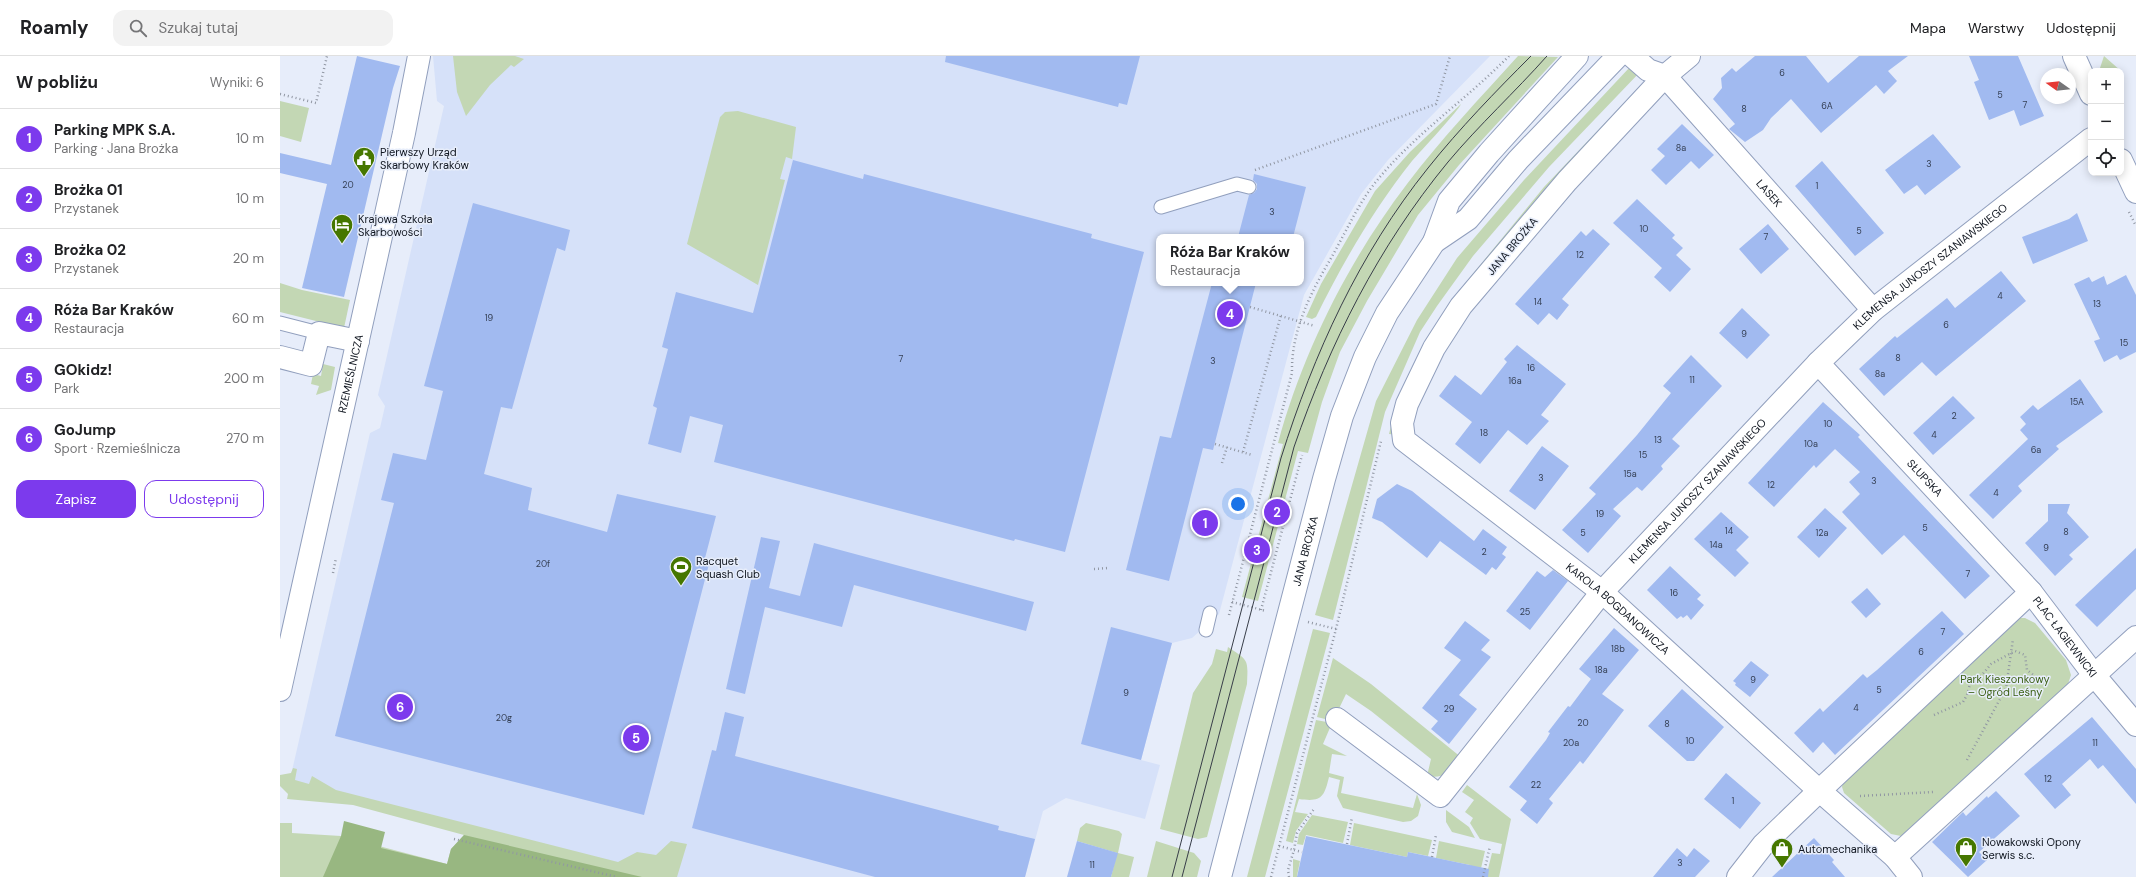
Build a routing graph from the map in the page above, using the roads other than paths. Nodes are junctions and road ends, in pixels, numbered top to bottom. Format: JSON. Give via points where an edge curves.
{"nodes":[{"id":1,"x":419,"y":56,"type":"edge"},
{"id":2,"x":1577,"y":56,"type":"edge"},
{"id":3,"x":1618,"y":56,"type":"edge"},
{"id":4,"x":1632,"y":56,"type":"edge"},
{"id":5,"x":1689,"y":56,"type":"edge"},
{"id":6,"x":2074,"y":56,"type":"edge"},
{"id":7,"x":1665,"y":76,"type":"junction"},
{"id":8,"x":2088,"y":87,"type":"edge"},
{"id":9,"x":2090,"y":140,"type":"edge"},
{"id":10,"x":2124,"y":166,"type":"edge"},
{"id":11,"x":1243,"y":186,"type":"road end"},
{"id":12,"x":2136,"y":192,"type":"edge"},
{"id":13,"x":1161,"y":207,"type":"dead end"},
{"id":14,"x":1434,"y":242,"type":"junction"},
{"id":15,"x":1873,"y":310,"type":"junction"},
{"id":16,"x":280,"y":323,"type":"edge"},
{"id":17,"x":319,"y":332,"type":"junction"},
{"id":18,"x":358,"y":341,"type":"junction"},
{"id":19,"x":280,"y":357,"type":"edge"},
{"id":20,"x":1818,"y":363,"type":"junction"},
{"id":21,"x":1404,"y":440,"type":"joint"},
{"id":22,"x":1602,"y":592,"type":"junction"},
{"id":23,"x":2031,"y":592,"type":"junction"},
{"id":24,"x":1210,"y":613,"type":"dead end"},
{"id":25,"x":1206,"y":630,"type":"dead end"},
{"id":26,"x":2136,"y":637,"type":"edge"},
{"id":27,"x":2094,"y":675,"type":"junction"},
{"id":28,"x":280,"y":690,"type":"edge"},
{"id":29,"x":1336,"y":719,"type":"dead end"},
{"id":30,"x":2136,"y":725,"type":"edge"},
{"id":31,"x":1819,"y":791,"type":"junction"},
{"id":32,"x":1896,"y":857,"type":"junction"},
{"id":33,"x":1220,"y":877,"type":"edge"},
{"id":34,"x":1738,"y":877,"type":"edge"},
{"id":35,"x":1911,"y":877,"type":"edge"}],
"edges":[{"from":1,"to":18,"type":"street","name":"RZEMIEŚLNICZA"},
{"from":2,"to":14,"type":"street","name":"JANA BROŻKA","via":[[1488,153],[1449,201]]},
{"from":3,"to":14,"type":"street","name":"JANA BROŻKA","via":[[1518,160],[1468,219]]},
{"from":4,"to":7,"type":"street","via":[[1648,70]]},
{"from":5,"to":7,"type":"street","name":"JANA BROŻKA"},
{"from":6,"to":8,"type":"street"},
{"from":7,"to":15,"type":"street","name":"LASEK"},
{"from":7,"to":21,"type":"street","name":"JANA BROŻKA","via":[[1567,181],[1461,306],[1434,348],[1408,404],[1402,423]]},
{"from":9,"to":15,"type":"street","name":"KLEMENSA JUNOSZY SZANIAWSKIEGO"},
{"from":10,"to":12,"type":"street"},
{"from":11,"to":13,"type":"lane"},
{"from":14,"to":33,"type":"street","name":"JANA BROŻKA","via":[[1388,313],[1365,357],[1342,416]]},
{"from":15,"to":20,"type":"street","name":"KLEMENSA JUNOSZY SZANIAWSKIEGO"},
{"from":16,"to":17,"type":"lane"},
{"from":17,"to":18,"type":"street"},
{"from":17,"to":19,"type":"street","via":[[311,365]]},
{"from":18,"to":28,"type":"street","name":"RZEMIEŚLNICZA"},
{"from":20,"to":22,"type":"street","name":"KLEMENSA JUNOSZY SZANIAWSKIEGO"},
{"from":20,"to":23,"type":"street","name":"SŁUPSKA"},
{"from":21,"to":22,"type":"street","name":"KAROLA BOGDANOWICZA"},
{"from":22,"to":29,"type":"street","name":"KLEMENSA JUNOSZY SZANIAWSKIEGO","via":[[1440,796]]},
{"from":22,"to":31,"type":"street","name":"KAROLA BOGDANOWICZA"},
{"from":23,"to":27,"type":"street","name":"PLAC ŁAGIEWNICKI"},
{"from":23,"to":31,"type":"street","name":"PLAC ŁAGIEWNICKI"},
{"from":24,"to":25,"type":"lane"},
{"from":26,"to":27,"type":"street"},
{"from":27,"to":30,"type":"street"},
{"from":27,"to":32,"type":"street","name":"PLAC ŁAGIEWNICKI"},
{"from":31,"to":32,"type":"street"},
{"from":31,"to":34,"type":"street","name":"PLAC ŁAGIEWNICKI","via":[[1763,845]]},
{"from":32,"to":35,"type":"street"}]}
